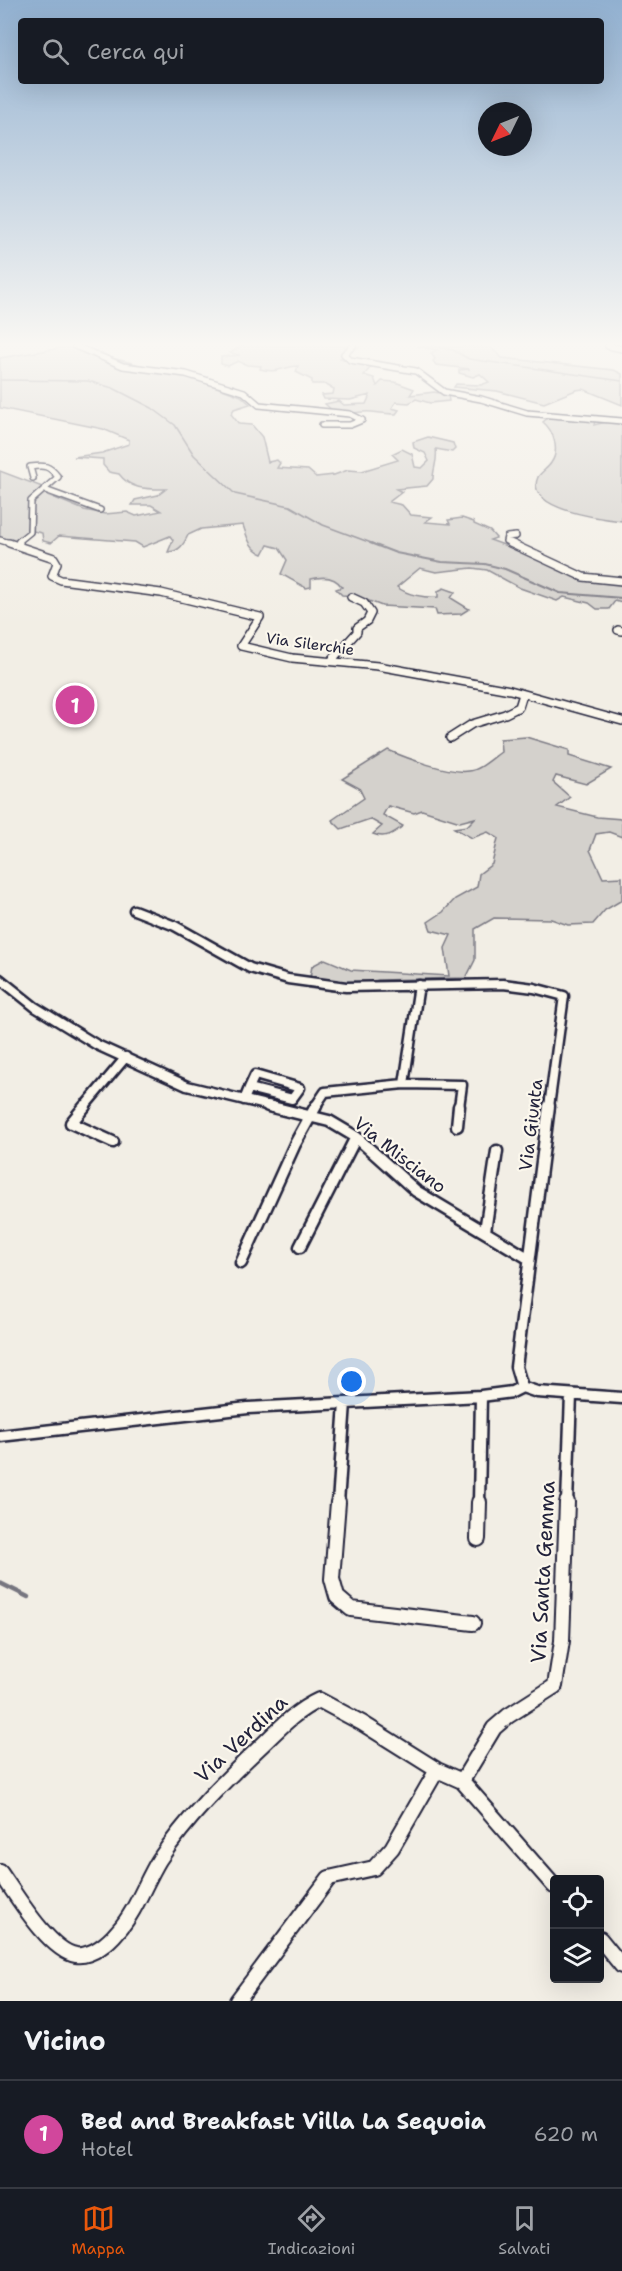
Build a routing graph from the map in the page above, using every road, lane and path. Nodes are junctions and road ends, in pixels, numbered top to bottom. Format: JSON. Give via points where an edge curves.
{"nodes":[{"id":1,"x":33,"y":478,"type":"dead end"},
{"id":2,"x":45,"y":489,"type":"junction"},
{"id":3,"x":100,"y":510,"type":"dead end"},
{"id":4,"x":516,"y":536,"type":"dead end"},
{"id":5,"x":0,"y":540,"type":"edge"},
{"id":6,"x":18,"y":546,"type":"junction"},
{"id":7,"x":622,"y":581,"type":"edge"},
{"id":8,"x":351,"y":597,"type":"dead end"},
{"id":9,"x":331,"y":662,"type":"junction"},
{"id":10,"x":523,"y":694,"type":"junction"},
{"id":11,"x":622,"y":721,"type":"edge"},
{"id":12,"x":450,"y":738,"type":"dead end"},
{"id":13,"x":134,"y":910,"type":"dead end"},
{"id":14,"x":0,"y":979,"type":"edge"},
{"id":15,"x":419,"y":985,"type":"junction"},
{"id":16,"x":126,"y":1057,"type":"junction"},
{"id":17,"x":404,"y":1084,"type":"junction"},
{"id":18,"x":249,"y":1088,"type":"dead end"},
{"id":19,"x":244,"y":1100,"type":"junction"},
{"id":20,"x":309,"y":1115,"type":"junction"},
{"id":21,"x":456,"y":1126,"type":"dead end"},
{"id":22,"x":356,"y":1137,"type":"junction"},
{"id":23,"x":113,"y":1142,"type":"dead end"},
{"id":24,"x":497,"y":1151,"type":"dead end"},
{"id":25,"x":485,"y":1232,"type":"junction"},
{"id":26,"x":300,"y":1247,"type":"dead end"},
{"id":27,"x":528,"y":1258,"type":"junction"},
{"id":28,"x":241,"y":1263,"type":"dead end"},
{"id":29,"x":522,"y":1387,"type":"junction"},
{"id":30,"x":571,"y":1395,"type":"junction"},
{"id":31,"x":481,"y":1396,"type":"junction"},
{"id":32,"x":622,"y":1398,"type":"edge"},
{"id":33,"x":345,"y":1403,"type":"junction"},
{"id":34,"x":0,"y":1436,"type":"edge"},
{"id":35,"x":478,"y":1539,"type":"dead end"},
{"id":36,"x":473,"y":1623,"type":"dead end"},
{"id":37,"x":437,"y":1770,"type":"junction"},
{"id":38,"x":462,"y":1780,"type":"junction"},
{"id":39,"x":0,"y":1872,"type":"edge"},
{"id":40,"x":550,"y":1880,"type":"edge"},
{"id":41,"x":604,"y":1944,"type":"edge"},
{"id":42,"x":622,"y":1966,"type":"edge"},
{"id":43,"x":237,"y":2001,"type":"edge"}],
"edges":[{"from":1,"to":2,"type":"street","via":[[30,467],[51,468],[58,477]]},
{"from":2,"to":3,"type":"street"},
{"from":2,"to":6,"type":"street","via":[[31,501],[30,531]]},
{"from":4,"to":7,"type":"street","via":[[507,537],[506,541],[583,577]]},
{"from":5,"to":6,"type":"street","name":"Via Silerchie"},
{"from":6,"to":9,"type":"street","name":"Via Silerchie","via":[[57,560],[52,576],[61,580],[161,593],[260,617],[241,646]]},
{"from":8,"to":9,"type":"street","via":[[364,603],[371,613]]},
{"from":9,"to":10,"type":"street","name":"Via Silerchie","via":[[417,672]]},
{"from":10,"to":11,"type":"street","name":"Via Silerchie"},
{"from":10,"to":12,"type":"street","via":[[519,707],[472,724]]},
{"from":13,"to":15,"type":"street","via":[[181,929],[261,972],[316,984]]},
{"from":14,"to":16,"type":"street","name":"Via Misciano","via":[[64,1026]]},
{"from":15,"to":17,"type":"street"},
{"from":15,"to":27,"type":"street","name":"Via Giunta","via":[[507,982],[564,996]]},
{"from":16,"to":19,"type":"street","name":"Via Misciano","via":[[187,1086]]},
{"from":16,"to":23,"type":"street","via":[[71,1123]]},
{"from":17,"to":20,"type":"street","via":[[325,1092]]},
{"from":17,"to":21,"type":"street","via":[[462,1085]]},
{"from":18,"to":19,"type":"street"},
{"from":19,"to":20,"type":"street","name":"Via Misciano"},
{"from":20,"to":22,"type":"street","name":"Via Misciano","via":[[329,1121]]},
{"from":20,"to":28,"type":"street"},
{"from":22,"to":25,"type":"street","name":"Via Misciano","via":[[416,1191]]},
{"from":22,"to":26,"type":"street"},
{"from":24,"to":25,"type":"street"},
{"from":25,"to":27,"type":"street","name":"Via Misciano"},
{"from":27,"to":29,"type":"street","via":[[516,1367]]},
{"from":29,"to":30,"type":"street"},
{"from":29,"to":31,"type":"street"},
{"from":30,"to":32,"type":"street"},
{"from":30,"to":38,"type":"street","name":"Via Santa Gemma","via":[[562,1641],[555,1686],[493,1729]]},
{"from":31,"to":33,"type":"street"},
{"from":31,"to":35,"type":"street"},
{"from":33,"to":34,"type":"street","via":[[171,1415]]},
{"from":33,"to":36,"type":"street","via":[[332,1579],[337,1598],[351,1610]]},
{"from":37,"to":38,"type":"street","name":"Via Verdina"},
{"from":37,"to":39,"type":"street","name":"Via Verdina","via":[[319,1700],[310,1703],[278,1729],[194,1813],[158,1863],[130,1915],[112,1938],[96,1950],[74,1955],[62,1949]]},
{"from":37,"to":43,"type":"street","via":[[392,1848],[374,1868],[329,1878]]},
{"from":38,"to":40,"type":"street","name":"Via Verdina"},
{"from":41,"to":42,"type":"street"}]}
